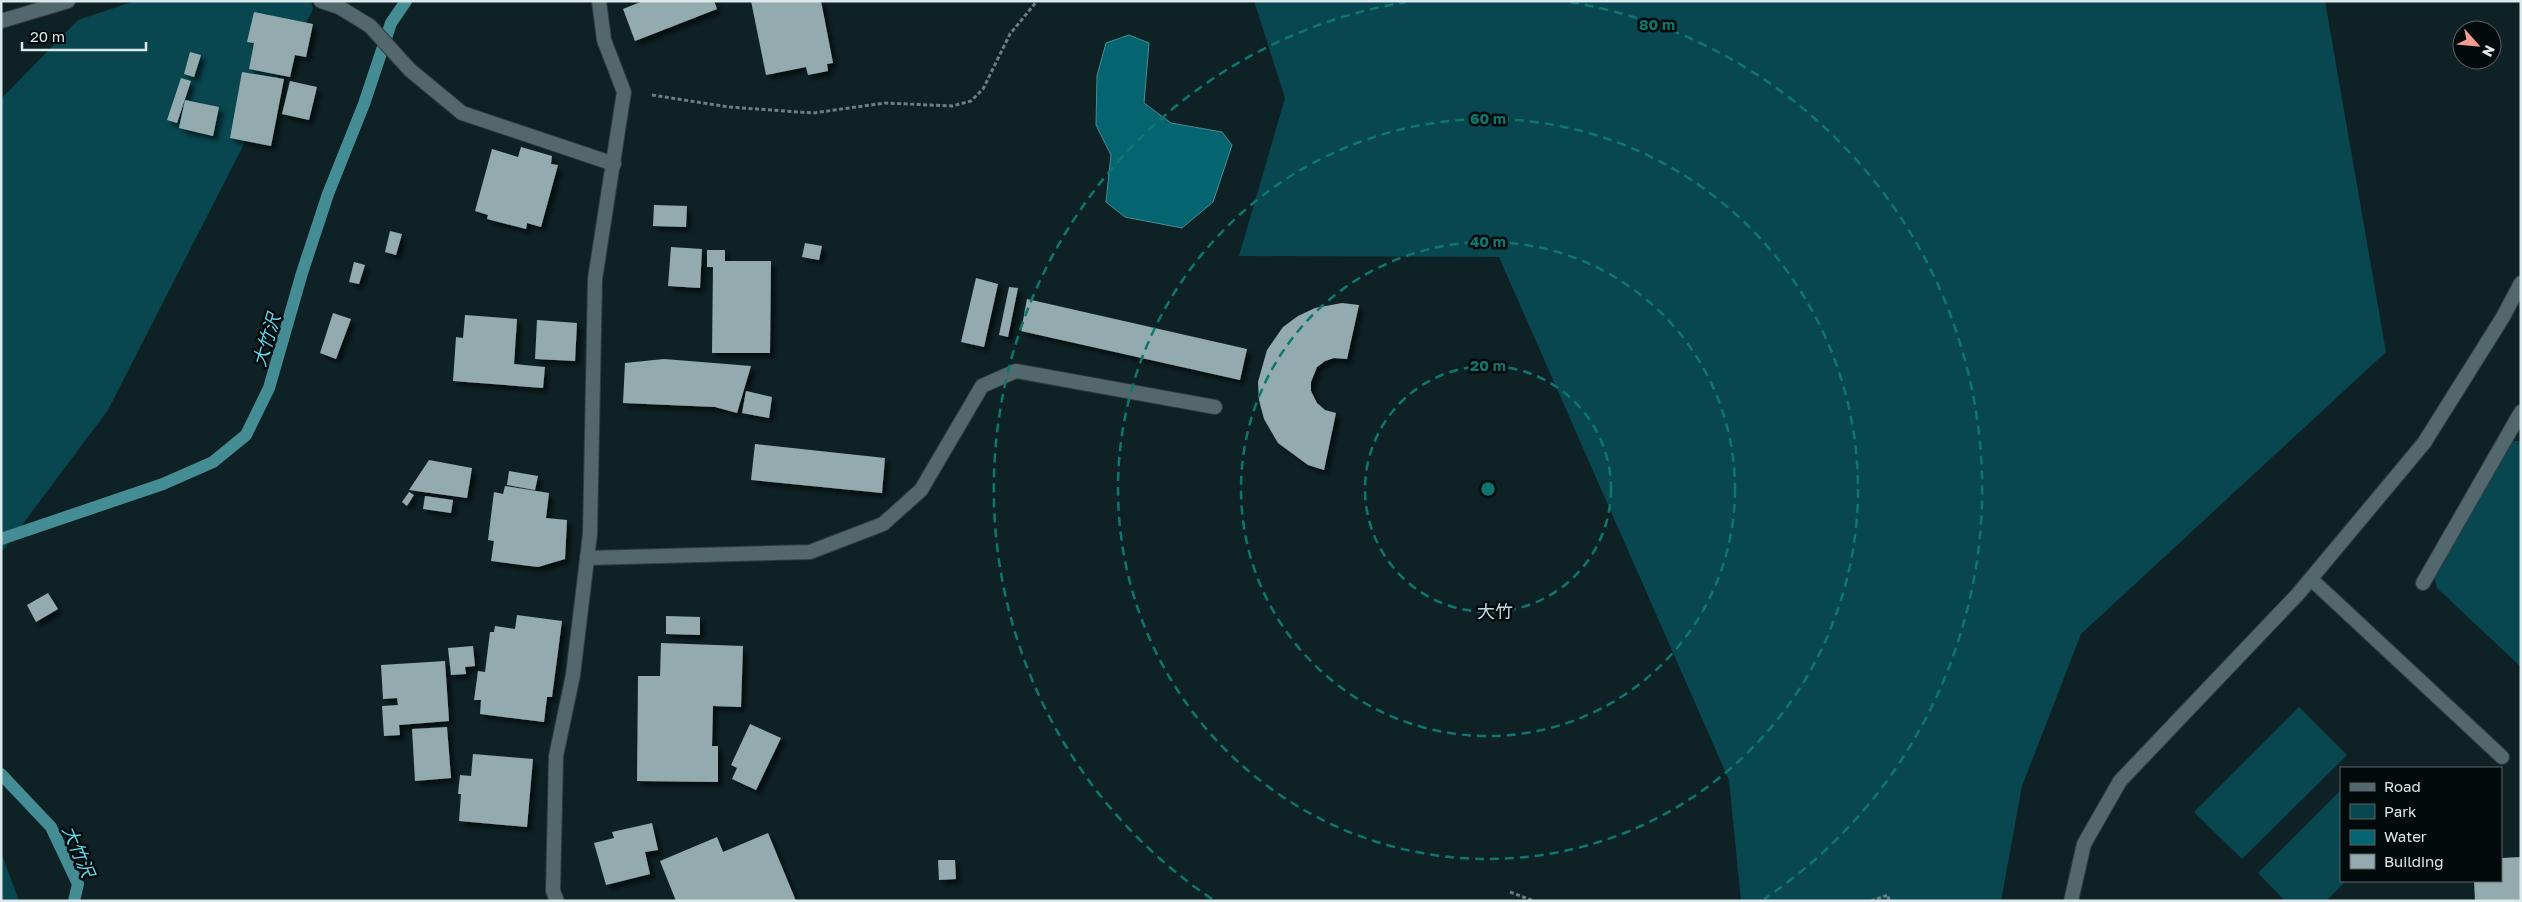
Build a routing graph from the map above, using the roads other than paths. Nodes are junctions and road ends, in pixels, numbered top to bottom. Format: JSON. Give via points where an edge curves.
{"nodes":[{"id":1,"x":68,"y":1,"type":"edge"},
{"id":2,"x":321,"y":1,"type":"edge"},
{"id":3,"x":600,"y":1,"type":"edge"},
{"id":4,"x":1,"y":21,"type":"edge"},
{"id":5,"x":614,"y":164,"type":"junction"},
{"id":6,"x":2521,"y":283,"type":"edge"},
{"id":7,"x":1215,"y":407,"type":"dead end"},
{"id":8,"x":2521,"y":412,"type":"edge"},
{"id":9,"x":587,"y":558,"type":"junction"},
{"id":10,"x":2311,"y":579,"type":"junction"},
{"id":11,"x":2423,"y":583,"type":"dead end"},
{"id":12,"x":2502,"y":757,"type":"dead end"},
{"id":13,"x":556,"y":901,"type":"edge"},
{"id":14,"x":2071,"y":901,"type":"edge"}],
"edges":[{"from":1,"to":4,"type":"street"},
{"from":2,"to":5,"type":"street","via":[[339,7],[370,26],[410,70],[462,113]]},
{"from":3,"to":5,"type":"street","via":[[604,40],[624,92]]},
{"from":5,"to":9,"type":"street","via":[[596,280],[591,515]]},
{"from":6,"to":10,"type":"street","via":[[2424,442]]},
{"from":7,"to":9,"type":"street","via":[[1016,371],[982,386],[921,490],[883,524],[810,552]]},
{"from":8,"to":11,"type":"street"},
{"from":9,"to":13,"type":"street","via":[[573,675],[556,756],[553,892]]},
{"from":10,"to":12,"type":"street"},
{"from":10,"to":14,"type":"street","via":[[2120,781],[2084,844]]}]}
